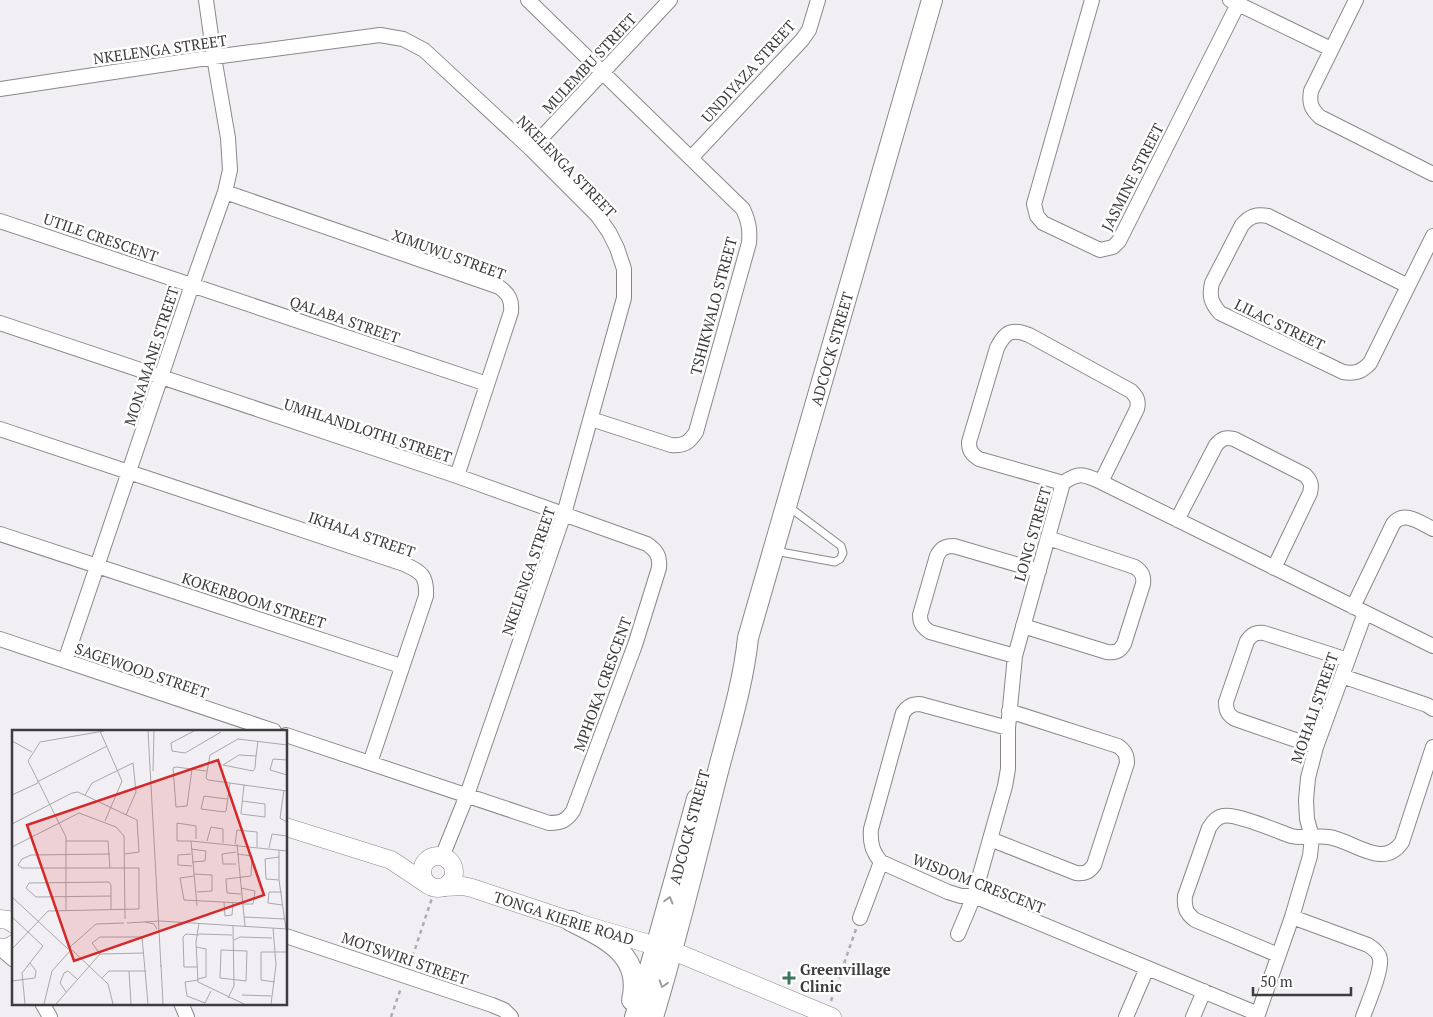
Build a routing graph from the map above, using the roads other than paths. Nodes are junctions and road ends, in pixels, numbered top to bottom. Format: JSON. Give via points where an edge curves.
{"nodes":[{"id":1,"x":206,"y":0,"type":"edge"},
{"id":2,"x":528,"y":0,"type":"edge"},
{"id":3,"x":670,"y":0,"type":"edge"},
{"id":4,"x":818,"y":0,"type":"edge"},
{"id":5,"x":932,"y":0,"type":"edge"},
{"id":6,"x":940,"y":0,"type":"edge"},
{"id":7,"x":1092,"y":0,"type":"edge"},
{"id":8,"x":1356,"y":0,"type":"edge"},
{"id":9,"x":1234,"y":2,"type":"edge"},
{"id":10,"x":1331,"y":49,"type":"junction"},
{"id":11,"x":214,"y":57,"type":"junction"},
{"id":12,"x":916,"y":58,"type":"junction"},
{"id":13,"x":602,"y":72,"type":"junction"},
{"id":14,"x":0,"y":89,"type":"edge"},
{"id":15,"x":531,"y":149,"type":"junction"},
{"id":16,"x":691,"y":158,"type":"junction"},
{"id":17,"x":1433,"y":174,"type":"edge"},
{"id":18,"x":225,"y":192,"type":"junction"},
{"id":19,"x":0,"y":220,"type":"edge"},
{"id":20,"x":1433,"y":236,"type":"edge"},
{"id":21,"x":192,"y":285,"type":"junction"},
{"id":22,"x":1408,"y":286,"type":"junction"},
{"id":23,"x":0,"y":323,"type":"edge"},
{"id":24,"x":161,"y":378,"type":"junction"},
{"id":25,"x":487,"y":384,"type":"junction"},
{"id":26,"x":591,"y":419,"type":"junction"},
{"id":27,"x":0,"y":428,"type":"edge"},
{"id":28,"x":130,"y":472,"type":"junction"},
{"id":29,"x":457,"y":476,"type":"junction"},
{"id":30,"x":1100,"y":482,"type":"junction"},
{"id":31,"x":1063,"y":484,"type":"junction"},
{"id":32,"x":787,"y":505,"type":"junction"},
{"id":33,"x":564,"y":514,"type":"junction"},
{"id":34,"x":1177,"y":520,"type":"junction"},
{"id":35,"x":1433,"y":529,"type":"edge"},
{"id":36,"x":0,"y":534,"type":"edge"},
{"id":37,"x":1048,"y":538,"type":"junction"},
{"id":38,"x":773,"y":551,"type":"junction"},
{"id":39,"x":98,"y":566,"type":"junction"},
{"id":40,"x":1274,"y":568,"type":"junction"},
{"id":41,"x":1038,"y":571,"type":"junction"},
{"id":42,"x":1359,"y":610,"type":"junction"},
{"id":43,"x":1023,"y":626,"type":"junction"},
{"id":44,"x":0,"y":639,"type":"edge"},
{"id":45,"x":1433,"y":646,"type":"edge"},
{"id":46,"x":1014,"y":656,"type":"junction"},
{"id":47,"x":1348,"y":660,"type":"junction"},
{"id":48,"x":65,"y":661,"type":"junction"},
{"id":49,"x":401,"y":666,"type":"junction"},
{"id":50,"x":1342,"y":676,"type":"junction"},
{"id":51,"x":1433,"y":709,"type":"edge"},
{"id":52,"x":1010,"y":711,"type":"junction"},
{"id":53,"x":1008,"y":728,"type":"junction"},
{"id":54,"x":271,"y":730,"type":"edge"},
{"id":55,"x":288,"y":736,"type":"edge"},
{"id":56,"x":1316,"y":747,"type":"junction"},
{"id":57,"x":1433,"y":747,"type":"edge"},
{"id":58,"x":370,"y":763,"type":"junction"},
{"id":59,"x":467,"y":795,"type":"junction"},
{"id":60,"x":288,"y":828,"type":"edge"},
{"id":61,"x":1312,"y":837,"type":"junction"},
{"id":62,"x":990,"y":839,"type":"junction"},
{"id":63,"x":391,"y":860,"type":"junction"},
{"id":64,"x":443,"y":861,"type":"junction"},
{"id":65,"x":881,"y":862,"type":"junction"},
{"id":66,"x":436,"y":886,"type":"junction"},
{"id":67,"x":472,"y":888,"type":"junction"},
{"id":68,"x":974,"y":896,"type":"junction"},
{"id":69,"x":1292,"y":917,"type":"junction"},
{"id":70,"x":860,"y":918,"type":"road end"},
{"id":71,"x":571,"y":921,"type":"junction"},
{"id":72,"x":958,"y":934,"type":"dead end"},
{"id":73,"x":288,"y":937,"type":"edge"},
{"id":74,"x":12,"y":945,"type":"edge"},
{"id":75,"x":0,"y":948,"type":"edge"},
{"id":76,"x":665,"y":949,"type":"junction"},
{"id":77,"x":1278,"y":955,"type":"junction"},
{"id":78,"x":12,"y":958,"type":"edge"},
{"id":79,"x":1147,"y":968,"type":"junction"},
{"id":80,"x":1204,"y":991,"type":"junction"},
{"id":81,"x":43,"y":1004,"type":"edge"},
{"id":82,"x":182,"y":1004,"type":"edge"},
{"id":83,"x":1258,"y":1015,"type":"edge"},
{"id":84,"x":829,"y":1016,"type":"edge"},
{"id":85,"x":50,"y":1017,"type":"edge"},
{"id":86,"x":188,"y":1017,"type":"edge"},
{"id":87,"x":510,"y":1017,"type":"edge"},
{"id":88,"x":628,"y":1017,"type":"edge"},
{"id":89,"x":635,"y":1017,"type":"edge"},
{"id":90,"x":653,"y":1017,"type":"edge"},
{"id":91,"x":1126,"y":1017,"type":"edge"},
{"id":92,"x":1193,"y":1017,"type":"edge"},
{"id":93,"x":1363,"y":1017,"type":"edge"}],
"edges":[{"from":1,"to":11,"type":"street"},
{"from":2,"to":13,"type":"street","name":"TSHIKWALO STREET"},
{"from":3,"to":13,"type":"street","name":"MULEMBU STREET"},
{"from":4,"to":16,"type":"street","name":"UNDIYAZA STREET","via":[[809,30],[802,40]]},
{"from":5,"to":12,"type":"main road","name":"ADCOCK STREET"},
{"from":6,"to":12,"type":"main road","name":"ADCOCK STREET"},
{"from":7,"to":9,"type":"street","name":"JASMINE STREET","via":[[1034,204],[1043,223],[1100,250],[1113,247],[1119,241]]},
{"from":8,"to":10,"type":"street"},
{"from":9,"to":10,"type":"street","name":"JASMINE STREET"},
{"from":10,"to":17,"type":"street","via":[[1311,91],[1313,110],[1320,117]]},
{"from":11,"to":14,"type":"street","name":"NKELENGA STREET"},
{"from":11,"to":15,"type":"street","name":"NKELENGA STREET","via":[[380,35],[403,39],[424,50]]},
{"from":11,"to":18,"type":"street","name":"MONAMANE STREET","via":[[230,155]]},
{"from":12,"to":32,"type":"main road","name":"ADCOCK STREET"},
{"from":13,"to":15,"type":"street","name":"MULEMBU STREET"},
{"from":13,"to":16,"type":"street","name":"TSHIKWALO STREET"},
{"from":15,"to":26,"type":"street","name":"NKELENGA STREET","via":[[597,215],[609,232],[624,269],[624,298]]},
{"from":16,"to":26,"type":"street","name":"TSHIKWALO STREET","via":[[743,210],[750,230],[696,432],[681,446],[671,445]]},
{"from":18,"to":21,"type":"street","name":"MONAMANE STREET"},
{"from":18,"to":25,"type":"street","name":"XIMUWU STREET","via":[[499,287],[512,302],[511,312]]},
{"from":19,"to":21,"type":"street","name":"UTILE CRESCENT"},
{"from":20,"to":22,"type":"street","name":"LILAC STREET"},
{"from":21,"to":24,"type":"street","name":"MONAMANE STREET"},
{"from":21,"to":25,"type":"street","name":"QALABA STREET"},
{"from":22,"to":22,"type":"street","name":"LILAC STREET","via":[[1370,363],[1363,371],[1353,374],[1220,313],[1214,306],[1210,291],[1242,225],[1248,217],[1258,214],[1268,216]]},
{"from":23,"to":24,"type":"street"},
{"from":24,"to":28,"type":"street","name":"MONAMANE STREET"},
{"from":24,"to":29,"type":"street","name":"UMHLANDLOTHI STREET"},
{"from":25,"to":29,"type":"street","name":"XIMUWU STREET"},
{"from":26,"to":33,"type":"street","name":"NKELENGA STREET"},
{"from":27,"to":28,"type":"street","name":"IKHALA STREET"},
{"from":28,"to":39,"type":"street","name":"MONAMANE STREET"},
{"from":28,"to":49,"type":"street","name":"IKHALA STREET","via":[[418,570],[425,578],[426,596]]},
{"from":29,"to":33,"type":"street","name":"UMHLANDLOTHI STREET"},
{"from":30,"to":31,"type":"street","name":"LONG STREET","via":[[1087,476],[1074,476]]},
{"from":30,"to":31,"type":"street","via":[[1137,409],[1136,396],[1029,335],[1020,331],[1010,332],[997,348],[969,449],[979,459]]},
{"from":30,"to":34,"type":"street","name":"LONG STREET"},
{"from":31,"to":37,"type":"street","name":"LONG STREET"},
{"from":32,"to":38,"type":"main road","name":"ADCOCK STREET"},
{"from":32,"to":38,"type":"lane","via":[[841,546],[843,553],[835,562]]},
{"from":33,"to":59,"type":"street","name":"NKELENGA STREET"},
{"from":33,"to":59,"type":"street","name":"MPHOKA CRESCENT","via":[[647,544],[660,558],[635,645],[573,811],[567,819],[548,823]]},
{"from":34,"to":40,"type":"street","name":"LONG STREET"},
{"from":34,"to":40,"type":"street","via":[[1220,439],[1234,439],[1310,480],[1310,493]]},
{"from":35,"to":42,"type":"street","name":"MOHALI STREET","via":[[1404,517],[1392,524]]},
{"from":36,"to":39,"type":"street","name":"KOKERBOOM STREET"},
{"from":37,"to":41,"type":"street","name":"LONG STREET"},
{"from":37,"to":43,"type":"street","via":[[1134,567],[1144,577],[1143,584],[1124,644],[1114,653]]},
{"from":38,"to":76,"type":"main road","name":"ADCOCK STREET","via":[[748,638],[729,733]]},
{"from":39,"to":48,"type":"street","name":"MONAMANE STREET"},
{"from":39,"to":49,"type":"street","name":"KOKERBOOM STREET"},
{"from":40,"to":42,"type":"street","name":"LONG STREET"},
{"from":41,"to":43,"type":"street","name":"LONG STREET"},
{"from":41,"to":46,"type":"street","via":[[947,546],[937,556],[920,615],[920,622],[930,632]]},
{"from":42,"to":45,"type":"street","name":"LONG STREET"},
{"from":42,"to":47,"type":"street","name":"MOHALI STREET"},
{"from":43,"to":46,"type":"street","name":"LONG STREET"},
{"from":44,"to":48,"type":"street","name":"SAGEWOOD STREET"},
{"from":46,"to":52,"type":"street","name":"LONG STREET"},
{"from":47,"to":50,"type":"street","name":"MOHALI STREET"},
{"from":47,"to":56,"type":"street","via":[[1264,633],[1257,632],[1247,641],[1226,702],[1229,715],[1235,720]]},
{"from":48,"to":54,"type":"street","name":"SAGEWOOD STREET"},
{"from":49,"to":58,"type":"street","name":"IKHALA STREET"},
{"from":50,"to":51,"type":"street"},
{"from":50,"to":56,"type":"street","name":"MOHALI STREET"},
{"from":52,"to":53,"type":"street","name":"LONG STREET"},
{"from":52,"to":62,"type":"street","via":[[1118,746],[1124,750],[1127,763],[1090,871],[1076,873]]},
{"from":53,"to":62,"type":"street","name":"LONG STREET","via":[[1008,769]]},
{"from":53,"to":65,"type":"street","via":[[920,704],[907,707],[871,829],[870,841]]},
{"from":55,"to":58,"type":"street"},
{"from":56,"to":61,"type":"street","name":"MOHALI STREET","via":[[1306,800]]},
{"from":57,"to":61,"type":"street","via":[[1402,842],[1396,851],[1387,855],[1377,854],[1331,837]]},
{"from":58,"to":59,"type":"street"},
{"from":59,"to":64,"type":"street","name":"NKELENGA STREET"},
{"from":60,"to":63,"type":"street"},
{"from":61,"to":69,"type":"street","name":"MOHALI STREET","via":[[1310,856]]},
{"from":61,"to":77,"type":"street","via":[[1300,838],[1233,816],[1214,820],[1185,896],[1184,906],[1195,920]]},
{"from":62,"to":68,"type":"street","name":"LONG STREET"},
{"from":63,"to":64,"type":"street"},
{"from":63,"to":66,"type":"street"},
{"from":64,"to":66,"type":"street","via":[[453,877]]},
{"from":64,"to":66,"type":"street","via":[[427,861],[422,868],[423,877]]},
{"from":64,"to":67,"type":"street","name":"TONGA KIERIE ROAD"},
{"from":65,"to":68,"type":"street","name":"WISDOM CRESCENT","via":[[948,892]]},
{"from":65,"to":70,"type":"street"},
{"from":66,"to":67,"type":"street","name":"TONGA KIERIE ROAD"},
{"from":67,"to":71,"type":"street","name":"TONGA KIERIE ROAD"},
{"from":68,"to":72,"type":"street","name":"LONG STREET"},
{"from":68,"to":79,"type":"street","name":"WISDOM CRESCENT"},
{"from":69,"to":77,"type":"street","name":"MOHALI STREET"},
{"from":69,"to":93,"type":"street","via":[[1368,944],[1376,950],[1380,969]]},
{"from":71,"to":76,"type":"street","name":"TONGA KIERIE ROAD"},
{"from":71,"to":88,"type":"main road","via":[[606,938],[625,958],[635,985]]},
{"from":73,"to":87,"type":"street","name":"MOTSWIRI STREET","via":[[492,1005]]},
{"from":74,"to":75,"type":"street"},
{"from":75,"to":78,"type":"street"},
{"from":76,"to":84,"type":"street","name":"TONGA KIERIE ROAD"},
{"from":76,"to":89,"type":"main road","name":"ADCOCK STREET"},
{"from":76,"to":90,"type":"main road","name":"ADCOCK STREET","one_way":true},
{"from":77,"to":83,"type":"street","name":"MOHALI STREET"},
{"from":79,"to":80,"type":"street","name":"WISDOM CRESCENT"},
{"from":79,"to":91,"type":"street"},
{"from":80,"to":83,"type":"street","name":"WISDOM CRESCENT"},
{"from":80,"to":92,"type":"street"},
{"from":81,"to":85,"type":"street"},
{"from":82,"to":86,"type":"street"}]}
